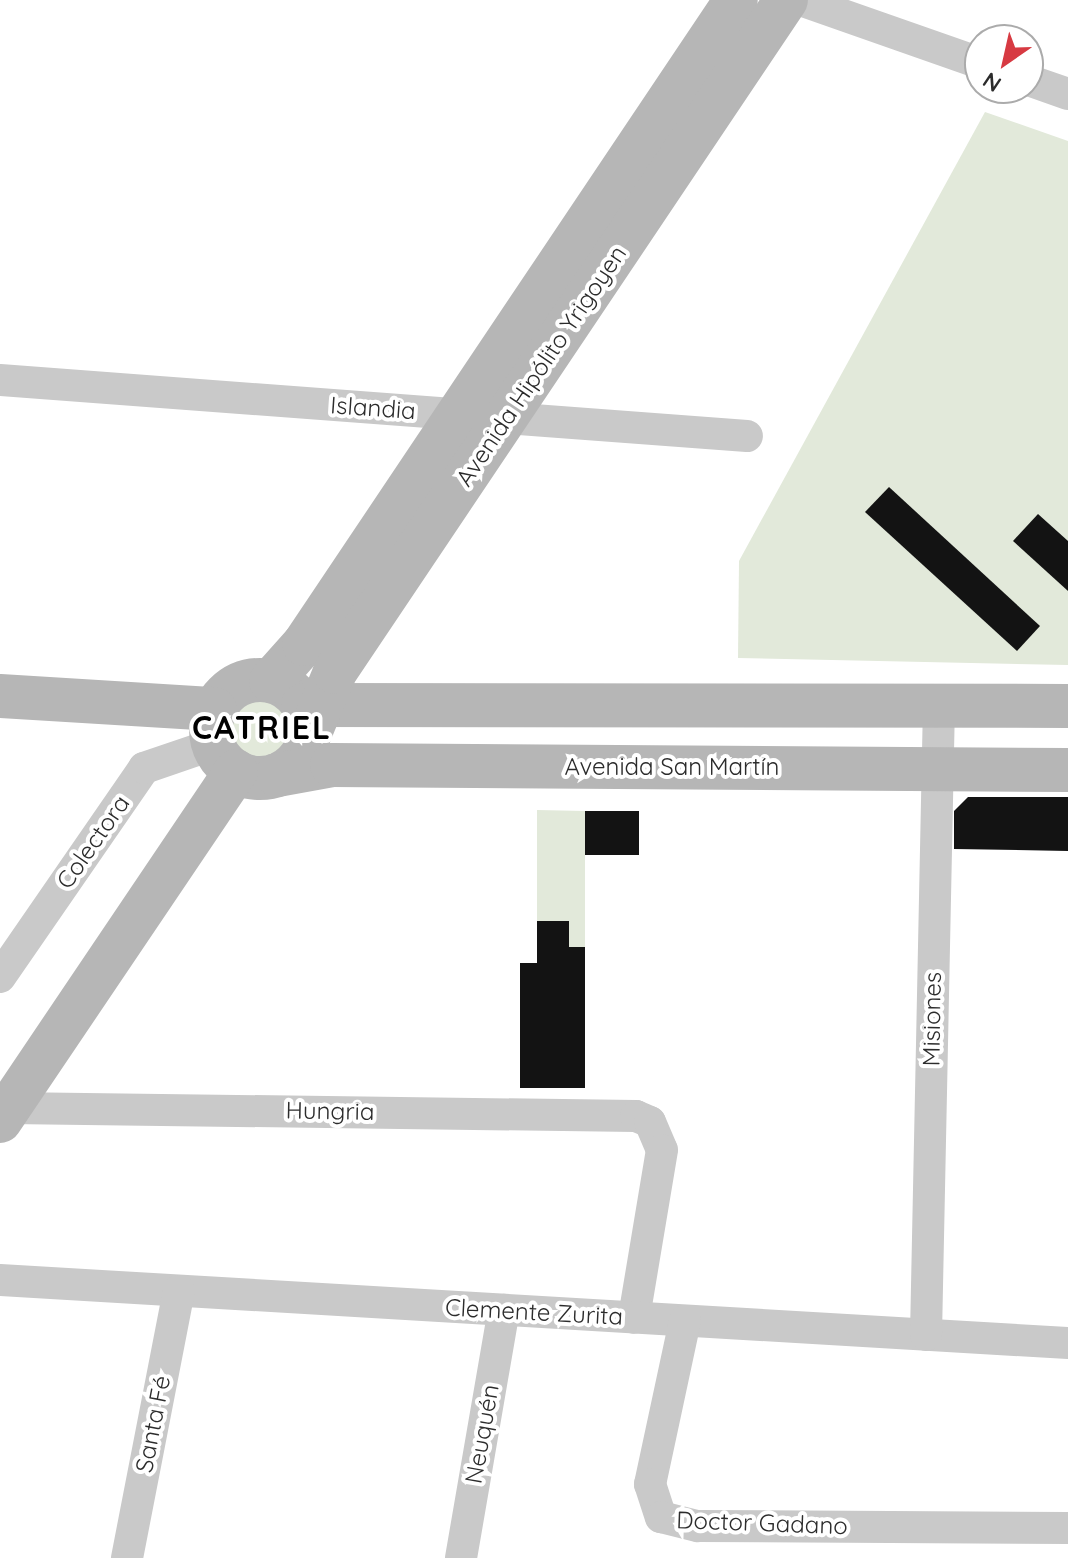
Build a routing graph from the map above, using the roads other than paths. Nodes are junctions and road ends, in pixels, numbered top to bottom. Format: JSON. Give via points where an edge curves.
{"nodes":[{"id":1,"x":736,"y":0,"type":"edge"},
{"id":2,"x":786,"y":0,"type":"edge"},
{"id":3,"x":800,"y":0,"type":"edge"},
{"id":4,"x":964,"y":57,"type":"edge"},
{"id":5,"x":1044,"y":86,"type":"edge"},
{"id":6,"x":1068,"y":94,"type":"edge"},
{"id":7,"x":0,"y":380,"type":"edge"},
{"id":8,"x":457,"y":415,"type":"junction"},
{"id":9,"x":507,"y":418,"type":"junction"},
{"id":10,"x":747,"y":436,"type":"dead end"},
{"id":11,"x":0,"y":696,"type":"edge"},
{"id":12,"x":939,"y":704,"type":"junction"},
{"id":13,"x":301,"y":706,"type":"junction"},
{"id":14,"x":1068,"y":706,"type":"edge"},
{"id":15,"x":235,"y":750,"type":"junction"},
{"id":16,"x":938,"y":769,"type":"junction"},
{"id":17,"x":1068,"y":770,"type":"edge"},
{"id":18,"x":0,"y":977,"type":"edge"},
{"id":19,"x":4,"y":1115,"type":"edge"},
{"id":20,"x":0,"y":1280,"type":"edge"},
{"id":21,"x":179,"y":1291,"type":"junction"},
{"id":22,"x":504,"y":1310,"type":"junction"},
{"id":23,"x":634,"y":1318,"type":"junction"},
{"id":24,"x":685,"y":1321,"type":"junction"},
{"id":25,"x":926,"y":1335,"type":"junction"},
{"id":26,"x":1068,"y":1343,"type":"edge"},
{"id":27,"x":1068,"y":1528,"type":"edge"},
{"id":28,"x":127,"y":1558,"type":"edge"},
{"id":29,"x":461,"y":1558,"type":"edge"}],
"edges":[{"from":1,"to":8,"type":"main road","name":"Avenida Hipólito Yrigoyen"},
{"from":2,"to":9,"type":"main road","name":"Avenida Hipólito Yrigoyen"},
{"from":3,"to":4,"type":"street"},
{"from":5,"to":6,"type":"street"},
{"from":7,"to":8,"type":"street","name":"Islandia"},
{"from":8,"to":9,"type":"street","name":"Islandia"},
{"from":8,"to":13,"type":"main road","name":"Avenida Hipólito Yrigoyen","via":[[304,644]]},
{"from":9,"to":10,"type":"street","name":"Islandia"},
{"from":9,"to":13,"type":"main road","name":"Avenida Hipólito Yrigoyen"},
{"from":11,"to":15,"type":"main road","name":"Avenida San Martín"},
{"from":12,"to":13,"type":"main road"},
{"from":12,"to":14,"type":"main road"},
{"from":12,"to":16,"type":"street","name":"Misiones"},
{"from":13,"to":15,"type":"main road","via":[[302,754]]},
{"from":13,"to":15,"type":"main road","via":[[234,687]]},
{"from":15,"to":16,"type":"main road","name":"Avenida San Martín","via":[[332,765]]},
{"from":15,"to":18,"type":"street","name":"Colectora","via":[[144,768]]},
{"from":15,"to":19,"type":"main road"},
{"from":16,"to":17,"type":"main road","name":"Avenida San Martín"},
{"from":16,"to":25,"type":"street","name":"Misiones"},
{"from":19,"to":23,"type":"street","name":"Hungria","via":[[622,1114],[650,1122],[662,1150]]},
{"from":20,"to":21,"type":"street","name":"Clemente Zurita"},
{"from":21,"to":22,"type":"street","name":"Clemente Zurita"},
{"from":21,"to":28,"type":"street","name":"Santa Fé"},
{"from":22,"to":23,"type":"street","name":"Clemente Zurita"},
{"from":22,"to":29,"type":"street","name":"Neuquén"},
{"from":23,"to":24,"type":"street","name":"Clemente Zurita"},
{"from":24,"to":25,"type":"street","name":"Clemente Zurita"},
{"from":24,"to":27,"type":"street","name":"Doctor Gadano","via":[[650,1484],[661,1517],[698,1526]]},
{"from":25,"to":26,"type":"street","name":"Clemente Zurita"}]}
